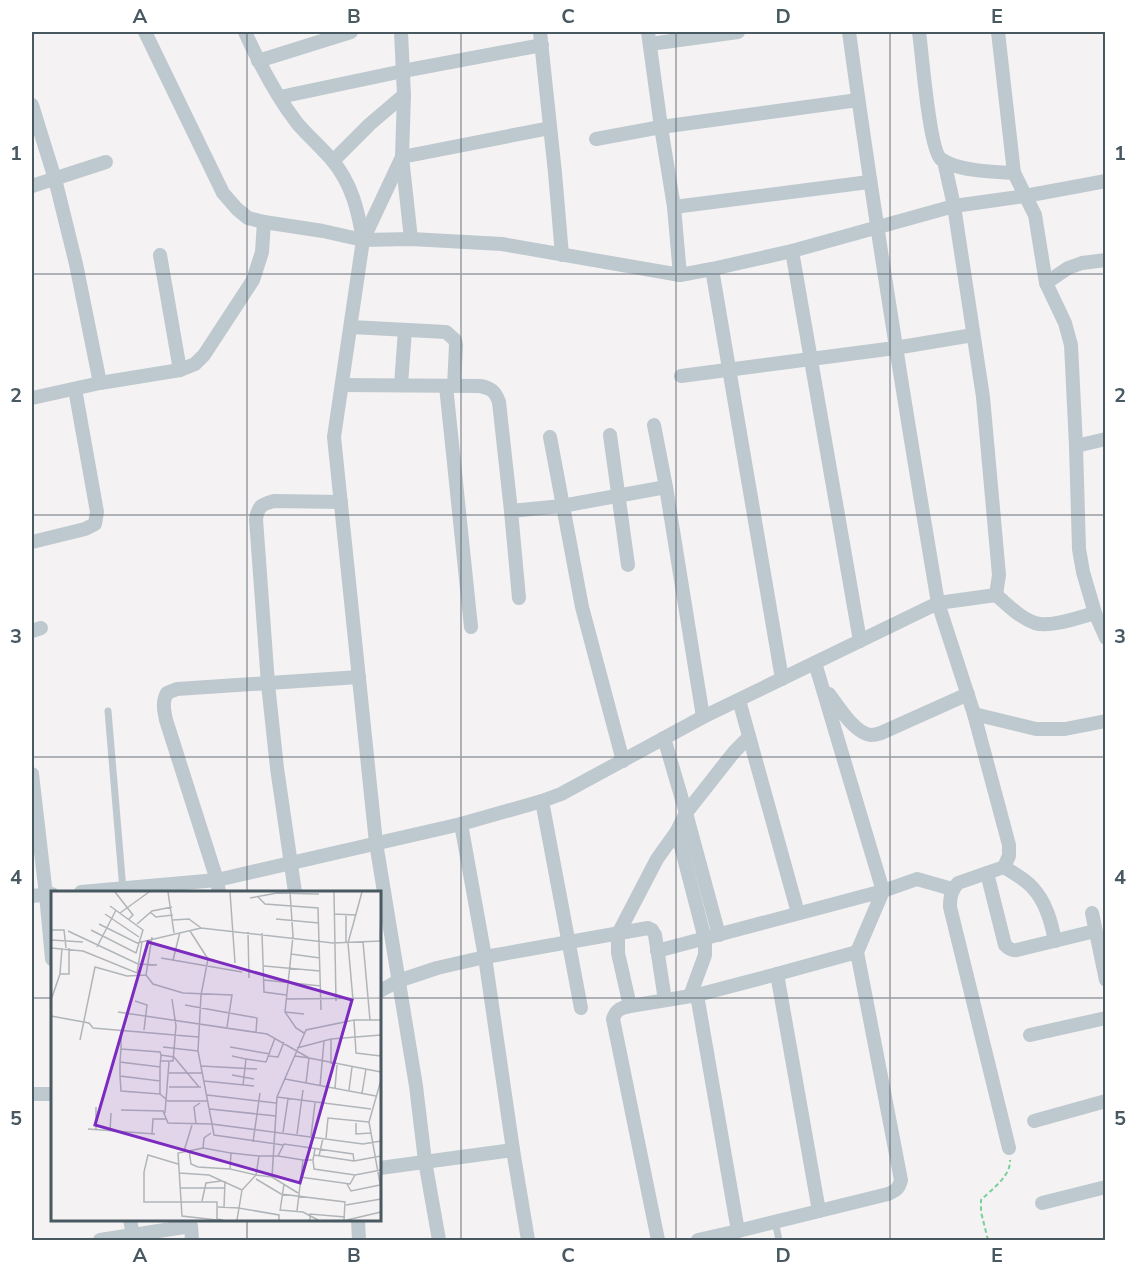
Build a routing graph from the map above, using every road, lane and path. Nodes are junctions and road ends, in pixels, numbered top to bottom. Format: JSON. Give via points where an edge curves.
{"nodes":[{"id":1,"x":145,"y":32,"type":"edge"},
{"id":2,"x":245,"y":32,"type":"edge"},
{"id":3,"x":351,"y":32,"type":"edge"},
{"id":4,"x":401,"y":32,"type":"edge"},
{"id":5,"x":738,"y":32,"type":"edge"},
{"id":6,"x":849,"y":32,"type":"edge"},
{"id":7,"x":919,"y":32,"type":"edge"},
{"id":8,"x":998,"y":32,"type":"edge"},
{"id":9,"x":541,"y":38,"type":"edge"},
{"id":10,"x":649,"y":38,"type":"edge"},
{"id":11,"x":258,"y":61,"type":"junction"},
{"id":12,"x":403,"y":71,"type":"junction"},
{"id":13,"x":404,"y":95,"type":"junction"},
{"id":14,"x":280,"y":98,"type":"junction"},
{"id":15,"x":858,"y":100,"type":"junction"},
{"id":16,"x":32,"y":105,"type":"edge"},
{"id":17,"x":661,"y":126,"type":"junction"},
{"id":18,"x":550,"y":128,"type":"junction"},
{"id":19,"x":596,"y":139,"type":"dead end"},
{"id":20,"x":402,"y":157,"type":"junction"},
{"id":21,"x":333,"y":161,"type":"junction"},
{"id":22,"x":944,"y":161,"type":"junction"},
{"id":23,"x":106,"y":162,"type":"dead end"},
{"id":24,"x":1014,"y":173,"type":"junction"},
{"id":25,"x":55,"y":179,"type":"junction"},
{"id":26,"x":1106,"y":181,"type":"edge"},
{"id":27,"x":869,"y":182,"type":"junction"},
{"id":28,"x":32,"y":186,"type":"edge"},
{"id":29,"x":1025,"y":196,"type":"junction"},
{"id":30,"x":954,"y":206,"type":"junction"},
{"id":31,"x":674,"y":207,"type":"junction"},
{"id":32,"x":264,"y":222,"type":"junction"},
{"id":33,"x":876,"y":228,"type":"junction"},
{"id":34,"x":411,"y":239,"type":"junction"},
{"id":35,"x":363,"y":240,"type":"junction"},
{"id":36,"x":792,"y":250,"type":"junction"},
{"id":37,"x":160,"y":255,"type":"dead end"},
{"id":38,"x":562,"y":255,"type":"junction"},
{"id":39,"x":1106,"y":261,"type":"edge"},
{"id":40,"x":712,"y":269,"type":"junction"},
{"id":41,"x":680,"y":275,"type":"junction"},
{"id":42,"x":1046,"y":283,"type":"junction"},
{"id":43,"x":351,"y":327,"type":"junction"},
{"id":44,"x":405,"y":330,"type":"junction"},
{"id":45,"x":974,"y":335,"type":"junction"},
{"id":46,"x":895,"y":348,"type":"junction"},
{"id":47,"x":812,"y":359,"type":"junction"},
{"id":48,"x":180,"y":370,"type":"junction"},
{"id":49,"x":728,"y":370,"type":"junction"},
{"id":50,"x":681,"y":376,"type":"dead end"},
{"id":51,"x":100,"y":383,"type":"junction"},
{"id":52,"x":342,"y":385,"type":"junction"},
{"id":53,"x":401,"y":386,"type":"junction"},
{"id":54,"x":450,"y":386,"type":"junction"},
{"id":55,"x":75,"y":389,"type":"junction"},
{"id":56,"x":32,"y":398,"type":"edge"},
{"id":57,"x":654,"y":424,"type":"dead end"},
{"id":58,"x":610,"y":435,"type":"dead end"},
{"id":59,"x":550,"y":437,"type":"dead end"},
{"id":60,"x":1106,"y":439,"type":"edge"},
{"id":61,"x":1076,"y":447,"type":"junction"},
{"id":62,"x":666,"y":487,"type":"junction"},
{"id":63,"x":618,"y":496,"type":"junction"},
{"id":64,"x":341,"y":502,"type":"junction"},
{"id":65,"x":562,"y":506,"type":"junction"},
{"id":66,"x":511,"y":511,"type":"junction"},
{"id":67,"x":32,"y":542,"type":"edge"},
{"id":68,"x":628,"y":566,"type":"dead end"},
{"id":69,"x":996,"y":596,"type":"junction"},
{"id":70,"x":519,"y":598,"type":"dead end"},
{"id":71,"x":938,"y":603,"type":"junction"},
{"id":72,"x":1095,"y":613,"type":"junction"},
{"id":73,"x":471,"y":627,"type":"dead end"},
{"id":74,"x":1106,"y":638,"type":"edge"},
{"id":75,"x":860,"y":640,"type":"junction"},
{"id":76,"x":815,"y":663,"type":"junction"},
{"id":77,"x":359,"y":677,"type":"junction"},
{"id":78,"x":782,"y":679,"type":"junction"},
{"id":79,"x":268,"y":684,"type":"junction"},
{"id":80,"x":823,"y":688,"type":"junction"},
{"id":81,"x":968,"y":694,"type":"junction"},
{"id":82,"x":740,"y":700,"type":"junction"},
{"id":83,"x":108,"y":711,"type":"dead end"},
{"id":84,"x":974,"y":714,"type":"junction"},
{"id":85,"x":704,"y":717,"type":"junction"},
{"id":86,"x":1106,"y":722,"type":"edge"},
{"id":87,"x":749,"y":737,"type":"junction"},
{"id":88,"x":664,"y":738,"type":"junction"},
{"id":89,"x":623,"y":761,"type":"junction"},
{"id":90,"x":32,"y":774,"type":"edge"},
{"id":91,"x":542,"y":801,"type":"junction"},
{"id":92,"x":686,"y":813,"type":"junction"},
{"id":93,"x":461,"y":824,"type":"junction"},
{"id":94,"x":677,"y":831,"type":"junction"},
{"id":95,"x":376,"y":843,"type":"junction"},
{"id":96,"x":291,"y":863,"type":"junction"},
{"id":97,"x":1004,"y":867,"type":"junction"},
{"id":98,"x":987,"y":873,"type":"junction"},
{"id":99,"x":218,"y":886,"type":"edge"},
{"id":100,"x":952,"y":889,"type":"junction"},
{"id":101,"x":123,"y":890,"type":"junction"},
{"id":102,"x":102,"y":891,"type":"edge"},
{"id":103,"x":295,"y":891,"type":"edge"},
{"id":104,"x":883,"y":891,"type":"junction"},
{"id":105,"x":49,"y":895,"type":"edge"},
{"id":106,"x":32,"y":896,"type":"edge"},
{"id":107,"x":798,"y":913,"type":"junction"},
{"id":108,"x":1092,"y":914,"type":"dead end"},
{"id":109,"x":1095,"y":931,"type":"junction"},
{"id":110,"x":618,"y":934,"type":"junction"},
{"id":111,"x":719,"y":935,"type":"junction"},
{"id":112,"x":51,"y":938,"type":"edge"},
{"id":113,"x":705,"y":939,"type":"junction"},
{"id":114,"x":1055,"y":941,"type":"junction"},
{"id":115,"x":569,"y":942,"type":"junction"},
{"id":116,"x":657,"y":951,"type":"junction"},
{"id":117,"x":857,"y":952,"type":"junction"},
{"id":118,"x":484,"y":957,"type":"junction"},
{"id":119,"x":777,"y":974,"type":"junction"},
{"id":120,"x":1106,"y":980,"type":"edge"},
{"id":121,"x":398,"y":981,"type":"junction"},
{"id":122,"x":381,"y":990,"type":"edge"},
{"id":123,"x":694,"y":996,"type":"junction"},
{"id":124,"x":665,"y":1000,"type":"junction"},
{"id":125,"x":630,"y":1006,"type":"junction"},
{"id":126,"x":581,"y":1008,"type":"dead end"},
{"id":127,"x":1106,"y":1018,"type":"edge"},
{"id":128,"x":1030,"y":1035,"type":"dead end"},
{"id":129,"x":32,"y":1094,"type":"edge"},
{"id":130,"x":51,"y":1094,"type":"edge"},
{"id":131,"x":1106,"y":1101,"type":"edge"},
{"id":132,"x":1034,"y":1121,"type":"dead end"},
{"id":133,"x":1009,"y":1148,"type":"joint"},
{"id":134,"x":513,"y":1150,"type":"junction"},
{"id":135,"x":425,"y":1161,"type":"junction"},
{"id":136,"x":381,"y":1168,"type":"edge"},
{"id":137,"x":1106,"y":1187,"type":"edge"},
{"id":138,"x":1042,"y":1203,"type":"dead end"},
{"id":139,"x":819,"y":1210,"type":"junction"},
{"id":140,"x":130,"y":1221,"type":"edge"},
{"id":141,"x":358,"y":1221,"type":"edge"},
{"id":142,"x":775,"y":1221,"type":"junction"},
{"id":143,"x":192,"y":1223,"type":"edge"},
{"id":144,"x":738,"y":1231,"type":"junction"},
{"id":145,"x":133,"y":1238,"type":"edge"},
{"id":146,"x":100,"y":1240,"type":"edge"},
{"id":147,"x":192,"y":1240,"type":"edge"},
{"id":148,"x":359,"y":1240,"type":"edge"},
{"id":149,"x":440,"y":1240,"type":"edge"},
{"id":150,"x":528,"y":1240,"type":"edge"},
{"id":151,"x":658,"y":1240,"type":"edge"},
{"id":152,"x":698,"y":1240,"type":"edge"},
{"id":153,"x":779,"y":1240,"type":"edge"},
{"id":154,"x":988,"y":1240,"type":"edge"}],
"edges":[{"from":1,"to":32,"type":"street","via":[[223,193],[248,218]]},
{"from":2,"to":11,"type":"street"},
{"from":3,"to":11,"type":"street"},
{"from":4,"to":12,"type":"street"},
{"from":5,"to":10,"type":"street"},
{"from":6,"to":15,"type":"street"},
{"from":7,"to":22,"type":"street","via":[[932,140]]},
{"from":8,"to":24,"type":"street"},
{"from":9,"to":12,"type":"street"},
{"from":9,"to":18,"type":"street"},
{"from":10,"to":17,"type":"street"},
{"from":11,"to":14,"type":"street"},
{"from":12,"to":13,"type":"street"},
{"from":12,"to":14,"type":"street"},
{"from":13,"to":20,"type":"street"},
{"from":13,"to":21,"type":"street"},
{"from":14,"to":21,"type":"street","via":[[297,123]]},
{"from":15,"to":17,"type":"street"},
{"from":15,"to":27,"type":"street"},
{"from":16,"to":25,"type":"street"},
{"from":17,"to":19,"type":"street"},
{"from":17,"to":31,"type":"street"},
{"from":18,"to":20,"type":"street"},
{"from":18,"to":38,"type":"street"},
{"from":20,"to":34,"type":"street"},
{"from":20,"to":35,"type":"street"},
{"from":21,"to":35,"type":"street","via":[[352,192]]},
{"from":22,"to":24,"type":"street","via":[[965,168]]},
{"from":22,"to":30,"type":"street"},
{"from":23,"to":25,"type":"street"},
{"from":24,"to":29,"type":"street"},
{"from":25,"to":28,"type":"street"},
{"from":25,"to":51,"type":"street"},
{"from":26,"to":29,"type":"street"},
{"from":27,"to":31,"type":"street"},
{"from":27,"to":33,"type":"street"},
{"from":29,"to":30,"type":"street"},
{"from":29,"to":42,"type":"street","via":[[1035,215]]},
{"from":30,"to":33,"type":"street"},
{"from":30,"to":45,"type":"street"},
{"from":31,"to":41,"type":"street"},
{"from":32,"to":35,"type":"street"},
{"from":32,"to":48,"type":"street","via":[[262,252],[253,280],[204,355]]},
{"from":33,"to":36,"type":"street"},
{"from":33,"to":46,"type":"street"},
{"from":34,"to":35,"type":"street"},
{"from":34,"to":38,"type":"street","via":[[502,244]]},
{"from":35,"to":43,"type":"street"},
{"from":36,"to":40,"type":"street"},
{"from":36,"to":47,"type":"street"},
{"from":37,"to":48,"type":"street"},
{"from":38,"to":41,"type":"street"},
{"from":39,"to":42,"type":"street","via":[[1082,262]]},
{"from":40,"to":41,"type":"street"},
{"from":40,"to":49,"type":"street"},
{"from":42,"to":61,"type":"street","via":[[1071,345]]},
{"from":43,"to":44,"type":"street"},
{"from":43,"to":52,"type":"street"},
{"from":44,"to":53,"type":"street"},
{"from":44,"to":54,"type":"street","via":[[446,332],[455,340]]},
{"from":45,"to":46,"type":"street"},
{"from":45,"to":69,"type":"street","via":[[999,575]]},
{"from":46,"to":47,"type":"street"},
{"from":46,"to":71,"type":"street"},
{"from":47,"to":49,"type":"street"},
{"from":47,"to":75,"type":"street"},
{"from":48,"to":51,"type":"street"},
{"from":49,"to":50,"type":"street"},
{"from":49,"to":78,"type":"street"},
{"from":51,"to":55,"type":"street"},
{"from":52,"to":53,"type":"street"},
{"from":52,"to":64,"type":"street","via":[[334,437]]},
{"from":53,"to":54,"type":"street"},
{"from":54,"to":66,"type":"street","via":[[480,386],[496,393]]},
{"from":54,"to":73,"type":"street"},
{"from":55,"to":56,"type":"street"},
{"from":55,"to":67,"type":"street","via":[[97,519],[85,529]]},
{"from":57,"to":62,"type":"street"},
{"from":58,"to":63,"type":"street"},
{"from":59,"to":65,"type":"street"},
{"from":60,"to":61,"type":"street"},
{"from":61,"to":72,"type":"street","via":[[1079,549]]},
{"from":62,"to":63,"type":"street"},
{"from":62,"to":85,"type":"street"},
{"from":63,"to":65,"type":"street"},
{"from":63,"to":68,"type":"street"},
{"from":64,"to":77,"type":"street"},
{"from":64,"to":79,"type":"street","via":[[274,501],[258,511]]},
{"from":65,"to":66,"type":"street"},
{"from":65,"to":89,"type":"street","via":[[582,607]]},
{"from":66,"to":70,"type":"street"},
{"from":69,"to":71,"type":"street"},
{"from":69,"to":72,"type":"street","via":[[1036,623]]},
{"from":71,"to":75,"type":"street"},
{"from":71,"to":81,"type":"street"},
{"from":72,"to":74,"type":"street"},
{"from":75,"to":76,"type":"street"},
{"from":76,"to":78,"type":"street"},
{"from":76,"to":80,"type":"street"},
{"from":77,"to":79,"type":"street"},
{"from":77,"to":95,"type":"street"},
{"from":78,"to":82,"type":"street"},
{"from":79,"to":96,"type":"street"},
{"from":79,"to":99,"type":"street","via":[[177,690],[164,698],[166,720]]},
{"from":80,"to":81,"type":"street","via":[[853,724],[870,735]]},
{"from":80,"to":104,"type":"street"},
{"from":81,"to":84,"type":"street"},
{"from":82,"to":85,"type":"street"},
{"from":82,"to":87,"type":"street"},
{"from":83,"to":101,"type":"lane"},
{"from":84,"to":86,"type":"street","via":[[1036,729]]},
{"from":84,"to":97,"type":"street","via":[[1009,845]]},
{"from":85,"to":88,"type":"street"},
{"from":87,"to":92,"type":"street"},
{"from":87,"to":107,"type":"street"},
{"from":88,"to":89,"type":"street"},
{"from":88,"to":92,"type":"street"},
{"from":89,"to":91,"type":"street"},
{"from":90,"to":105,"type":"street"},
{"from":91,"to":93,"type":"street"},
{"from":91,"to":115,"type":"street"},
{"from":92,"to":94,"type":"street"},
{"from":92,"to":111,"type":"street"},
{"from":93,"to":95,"type":"street"},
{"from":93,"to":118,"type":"street"},
{"from":94,"to":110,"type":"street","via":[[657,859]]},
{"from":94,"to":113,"type":"street"},
{"from":95,"to":96,"type":"street"},
{"from":95,"to":121,"type":"street"},
{"from":96,"to":99,"type":"street"},
{"from":96,"to":103,"type":"street"},
{"from":97,"to":98,"type":"street"},
{"from":97,"to":114,"type":"street","via":[[1031,886],[1038,896],[1049,914]]},
{"from":98,"to":100,"type":"street"},
{"from":98,"to":114,"type":"street","via":[[1008,949]]},
{"from":99,"to":101,"type":"street"},
{"from":100,"to":104,"type":"street","via":[[917,879]]},
{"from":100,"to":133,"type":"street","via":[[950,907]]},
{"from":101,"to":102,"type":"street"},
{"from":104,"to":107,"type":"street"},
{"from":104,"to":117,"type":"street"},
{"from":105,"to":106,"type":"street"},
{"from":105,"to":112,"type":"street"},
{"from":107,"to":111,"type":"street"},
{"from":108,"to":109,"type":"street"},
{"from":109,"to":114,"type":"street"},
{"from":109,"to":120,"type":"street"},
{"from":110,"to":115,"type":"street"},
{"from":110,"to":116,"type":"street","via":[[648,928],[655,935]]},
{"from":110,"to":125,"type":"street","via":[[618,953]]},
{"from":111,"to":113,"type":"street"},
{"from":113,"to":116,"type":"street"},
{"from":113,"to":123,"type":"street","via":[[705,955]]},
{"from":115,"to":118,"type":"street"},
{"from":115,"to":126,"type":"street"},
{"from":116,"to":124,"type":"street"},
{"from":117,"to":119,"type":"street"},
{"from":117,"to":139,"type":"street","via":[[901,1180],[900,1186],[888,1194]]},
{"from":118,"to":121,"type":"street"},
{"from":118,"to":134,"type":"street"},
{"from":119,"to":123,"type":"street"},
{"from":119,"to":139,"type":"street"},
{"from":121,"to":122,"type":"street"},
{"from":121,"to":135,"type":"street","via":[[417,1086]]},
{"from":123,"to":124,"type":"street"},
{"from":123,"to":144,"type":"street"},
{"from":124,"to":125,"type":"street"},
{"from":125,"to":151,"type":"street","via":[[619,1009],[613,1019]]},
{"from":127,"to":128,"type":"street"},
{"from":129,"to":130,"type":"street"},
{"from":131,"to":132,"type":"street"},
{"from":133,"to":154,"type":"path","via":[[1010,1167],[981,1200]]},
{"from":134,"to":135,"type":"street"},
{"from":134,"to":150,"type":"street"},
{"from":135,"to":136,"type":"street"},
{"from":135,"to":149,"type":"street"},
{"from":137,"to":138,"type":"street"},
{"from":139,"to":142,"type":"street"},
{"from":140,"to":145,"type":"street"},
{"from":141,"to":148,"type":"street"},
{"from":142,"to":144,"type":"street"},
{"from":142,"to":153,"type":"lane"},
{"from":143,"to":145,"type":"street"},
{"from":143,"to":147,"type":"street"},
{"from":144,"to":152,"type":"street"},
{"from":145,"to":146,"type":"street"}]}
